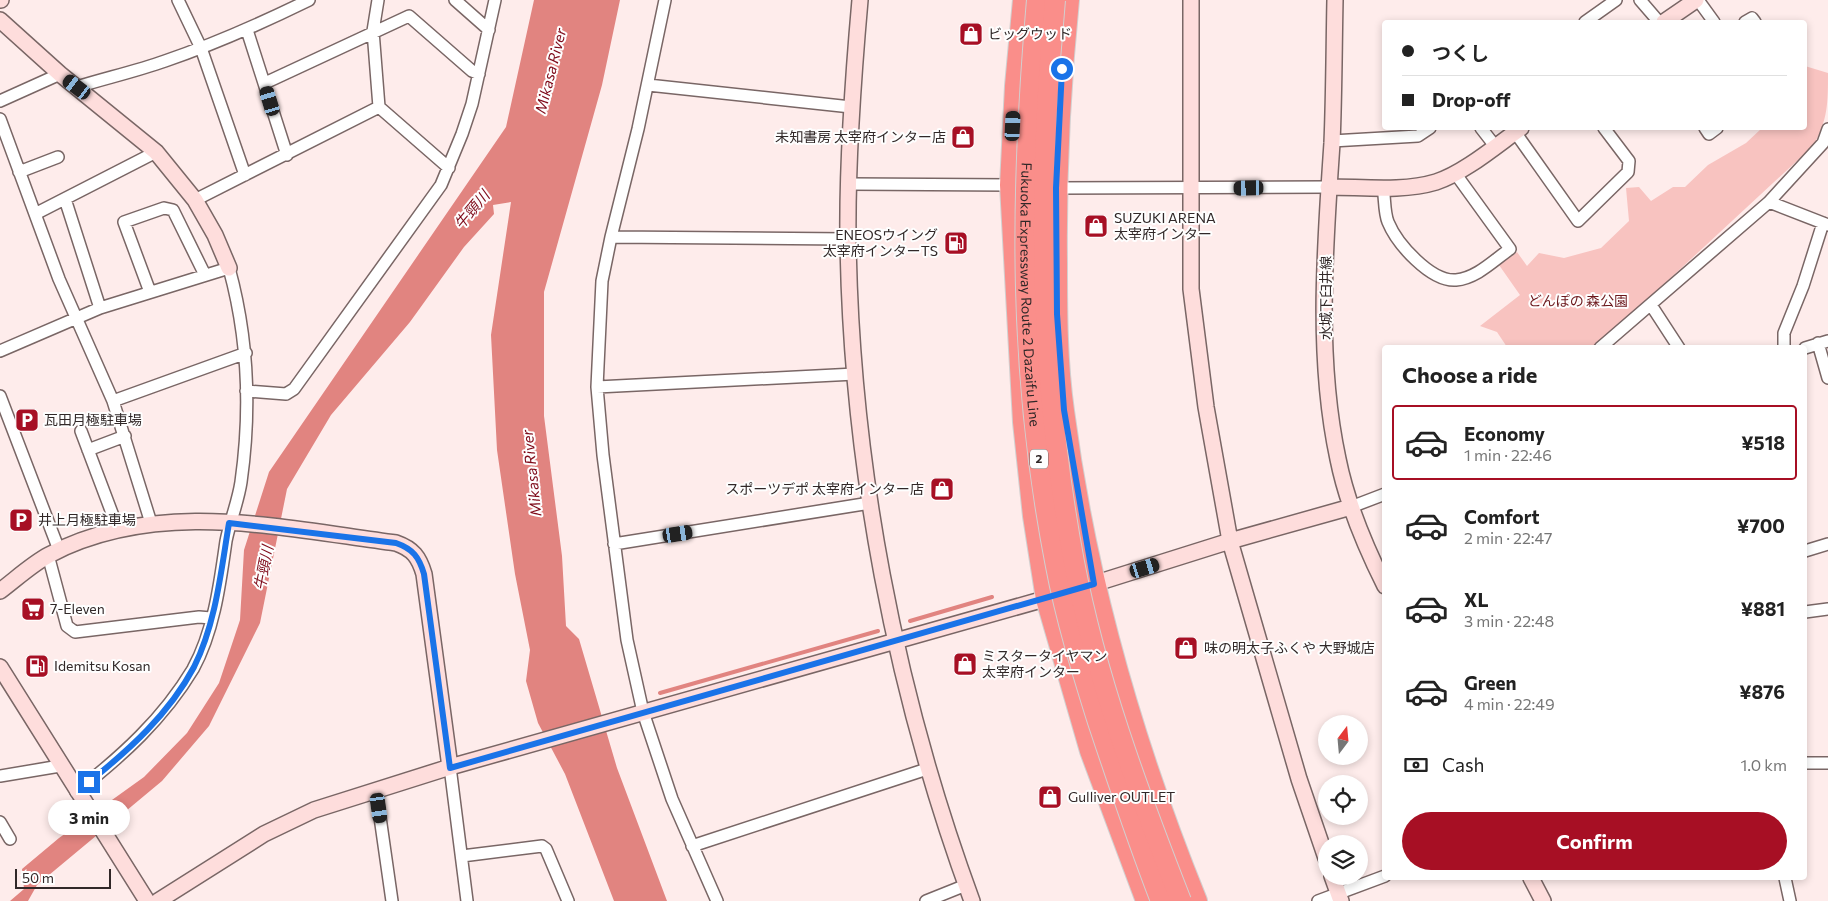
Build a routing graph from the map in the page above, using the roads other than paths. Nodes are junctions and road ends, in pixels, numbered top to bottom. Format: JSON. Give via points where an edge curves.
{"nodes":[{"id":1,"x":178,"y":0,"type":"edge"},
{"id":2,"x":309,"y":0,"type":"edge"},
{"id":3,"x":378,"y":0,"type":"edge"},
{"id":4,"x":455,"y":0,"type":"edge"},
{"id":5,"x":495,"y":0,"type":"edge"},
{"id":6,"x":666,"y":0,"type":"edge"},
{"id":7,"x":860,"y":0,"type":"edge"},
{"id":8,"x":1023,"y":0,"type":"edge"},
{"id":9,"x":1037,"y":0,"type":"edge"},
{"id":10,"x":1055,"y":0,"type":"edge"},
{"id":11,"x":1069,"y":0,"type":"edge"},
{"id":12,"x":1190,"y":0,"type":"edge"},
{"id":13,"x":1335,"y":0,"type":"edge"},
{"id":14,"x":1616,"y":0,"type":"edge"},
{"id":15,"x":1640,"y":0,"type":"edge"},
{"id":16,"x":1697,"y":0,"type":"edge"},
{"id":17,"x":0,"y":20,"type":"edge"},
{"id":18,"x":1589,"y":20,"type":"edge"},
{"id":19,"x":1657,"y":20,"type":"edge"},
{"id":20,"x":1667,"y":20,"type":"edge"},
{"id":21,"x":1712,"y":20,"type":"edge"},
{"id":22,"x":247,"y":30,"type":"junction"},
{"id":23,"x":489,"y":30,"type":"junction"},
{"id":24,"x":373,"y":31,"type":"junction"},
{"id":25,"x":201,"y":48,"type":"junction"},
{"id":26,"x":60,"y":74,"type":"junction"},
{"id":27,"x":479,"y":74,"type":"junction"},
{"id":28,"x":265,"y":82,"type":"junction"},
{"id":29,"x":648,"y":86,"type":"junction"},
{"id":30,"x":77,"y":87,"type":"junction"},
{"id":31,"x":0,"y":101,"type":"edge"},
{"id":32,"x":378,"y":107,"type":"junction"},
{"id":33,"x":851,"y":107,"type":"junction"},
{"id":34,"x":0,"y":119,"type":"edge"},
{"id":35,"x":1427,"y":130,"type":"edge"},
{"id":36,"x":1483,"y":130,"type":"edge"},
{"id":37,"x":1518,"y":130,"type":"edge"},
{"id":38,"x":1606,"y":130,"type":"edge"},
{"id":39,"x":1827,"y":132,"type":"edge"},
{"id":40,"x":1332,"y":141,"type":"junction"},
{"id":41,"x":1495,"y":146,"type":"junction"},
{"id":42,"x":156,"y":152,"type":"junction"},
{"id":43,"x":287,"y":155,"type":"junction"},
{"id":44,"x":58,"y":156,"type":"dead end"},
{"id":45,"x":449,"y":168,"type":"junction"},
{"id":46,"x":19,"y":172,"type":"junction"},
{"id":47,"x":1455,"y":173,"type":"junction"},
{"id":48,"x":245,"y":175,"type":"junction"},
{"id":49,"x":850,"y":184,"type":"junction"},
{"id":50,"x":1010,"y":185,"type":"junction"},
{"id":51,"x":1328,"y":187,"type":"junction"},
{"id":52,"x":1384,"y":187,"type":"junction"},
{"id":53,"x":1056,"y":188,"type":"junction"},
{"id":54,"x":1189,"y":189,"type":"junction"},
{"id":55,"x":64,"y":199,"type":"junction"},
{"id":56,"x":195,"y":200,"type":"junction"},
{"id":57,"x":1769,"y":202,"type":"junction"},
{"id":58,"x":35,"y":214,"type":"junction"},
{"id":59,"x":1826,"y":224,"type":"edge"},
{"id":60,"x":610,"y":237,"type":"junction"},
{"id":61,"x":848,"y":239,"type":"junction"},
{"id":62,"x":229,"y":268,"type":"junction"},
{"id":63,"x":205,"y":275,"type":"junction"},
{"id":64,"x":150,"y":292,"type":"junction"},
{"id":65,"x":1651,"y":305,"type":"junction"},
{"id":66,"x":100,"y":308,"type":"junction"},
{"id":67,"x":77,"y":317,"type":"junction"},
{"id":68,"x":1823,"y":342,"type":"edge"},
{"id":69,"x":1604,"y":345,"type":"edge"},
{"id":70,"x":1677,"y":345,"type":"edge"},
{"id":71,"x":1784,"y":345,"type":"edge"},
{"id":72,"x":1807,"y":347,"type":"edge"},
{"id":73,"x":0,"y":351,"type":"edge"},
{"id":74,"x":246,"y":353,"type":"junction"},
{"id":75,"x":855,"y":374,"type":"junction"},
{"id":76,"x":1828,"y":378,"type":"edge"},
{"id":77,"x":596,"y":387,"type":"junction"},
{"id":78,"x":246,"y":391,"type":"junction"},
{"id":79,"x":0,"y":396,"type":"edge"},
{"id":80,"x":113,"y":401,"type":"junction"},
{"id":81,"x":81,"y":431,"type":"dead end"},
{"id":82,"x":125,"y":436,"type":"junction"},
{"id":83,"x":88,"y":450,"type":"junction"},
{"id":84,"x":1382,"y":495,"type":"edge"},
{"id":85,"x":870,"y":503,"type":"junction"},
{"id":86,"x":1351,"y":507,"type":"junction"},
{"id":87,"x":150,"y":523,"type":"junction"},
{"id":88,"x":234,"y":523,"type":"junction"},
{"id":89,"x":118,"y":529,"type":"junction"},
{"id":90,"x":1230,"y":541,"type":"junction"},
{"id":91,"x":614,"y":544,"type":"junction"},
{"id":92,"x":1828,"y":544,"type":"edge"},
{"id":93,"x":1807,"y":550,"type":"edge"},
{"id":94,"x":54,"y":553,"type":"junction"},
{"id":95,"x":1382,"y":580,"type":"edge"},
{"id":96,"x":1094,"y":584,"type":"junction"},
{"id":97,"x":0,"y":591,"type":"edge"},
{"id":98,"x":1046,"y":599,"type":"junction"},
{"id":99,"x":1828,"y":609,"type":"edge"},
{"id":100,"x":1807,"y":612,"type":"edge"},
{"id":101,"x":211,"y":618,"type":"junction"},
{"id":102,"x":896,"y":640,"type":"junction"},
{"id":103,"x":0,"y":668,"type":"edge"},
{"id":104,"x":643,"y":712,"type":"junction"},
{"id":105,"x":1807,"y":763,"type":"edge"},
{"id":106,"x":1828,"y":764,"type":"edge"},
{"id":107,"x":60,"y":766,"type":"junction"},
{"id":108,"x":450,"y":768,"type":"junction"},
{"id":109,"x":927,"y":769,"type":"junction"},
{"id":110,"x":0,"y":776,"type":"edge"},
{"id":111,"x":376,"y":789,"type":"junction"},
{"id":112,"x":76,"y":792,"type":"junction"},
{"id":113,"x":0,"y":822,"type":"edge"},
{"id":114,"x":1318,"y":835,"type":"edge"},
{"id":115,"x":10,"y":839,"type":"dead end"},
{"id":116,"x":692,"y":846,"type":"junction"},
{"id":117,"x":462,"y":856,"type":"junction"},
{"id":118,"x":1382,"y":877,"type":"edge"},
{"id":119,"x":1532,"y":880,"type":"edge"},
{"id":120,"x":1785,"y":880,"type":"edge"},
{"id":121,"x":966,"y":885,"type":"junction"},
{"id":122,"x":1335,"y":885,"type":"edge"},
{"id":123,"x":1339,"y":897,"type":"edge"},
{"id":124,"x":147,"y":901,"type":"edge"},
{"id":125,"x":158,"y":901,"type":"edge"},
{"id":126,"x":392,"y":901,"type":"edge"},
{"id":127,"x":467,"y":901,"type":"edge"},
{"id":128,"x":568,"y":901,"type":"edge"},
{"id":129,"x":717,"y":901,"type":"edge"},
{"id":130,"x":926,"y":901,"type":"edge"},
{"id":131,"x":972,"y":901,"type":"edge"},
{"id":132,"x":1146,"y":901,"type":"edge"},
{"id":133,"x":1161,"y":901,"type":"edge"},
{"id":134,"x":1181,"y":901,"type":"edge"},
{"id":135,"x":1197,"y":901,"type":"edge"},
{"id":136,"x":1318,"y":901,"type":"edge"},
{"id":137,"x":1543,"y":901,"type":"edge"},
{"id":138,"x":1790,"y":901,"type":"edge"}],
"edges":[{"from":1,"to":25,"type":"street"},
{"from":2,"to":22,"type":"street"},
{"from":3,"to":24,"type":"street"},
{"from":4,"to":23,"type":"street"},
{"from":5,"to":23,"type":"street"},
{"from":6,"to":29,"type":"street"},
{"from":7,"to":33,"type":"street"},
{"from":8,"to":50,"type":"highway"},
{"from":9,"to":133,"type":"highway","name":"Fukuoka Expressway Route 2 Dazaifu Line","number":"2","bridge":true,"via":[[1024,187],[1024,267],[1030,397],[1041,478],[1056,568],[1082,670]]},
{"from":10,"to":134,"type":"highway","name":"Fukuoka Expressway Route 2 Dazaifu Line","number":"2","bridge":true,"via":[[1047,83],[1043,268],[1046,336],[1060,476],[1074,563],[1097,657],[1131,766]]},
{"from":11,"to":53,"type":"highway","via":[[1060,86]]},
{"from":12,"to":54,"type":"street"},
{"from":13,"to":40,"type":"street","name":"水城下臼井線"},
{"from":14,"to":18,"type":"street"},
{"from":15,"to":19,"type":"street"},
{"from":16,"to":20,"type":"street"},
{"from":16,"to":21,"type":"street"},
{"from":17,"to":26,"type":"street"},
{"from":22,"to":25,"type":"street"},
{"from":22,"to":28,"type":"street"},
{"from":23,"to":27,"type":"street"},
{"from":24,"to":27,"type":"street","via":[[409,16]]},
{"from":24,"to":28,"type":"street"},
{"from":24,"to":32,"type":"street"},
{"from":25,"to":30,"type":"street"},
{"from":25,"to":48,"type":"street"},
{"from":26,"to":30,"type":"street"},
{"from":26,"to":31,"type":"street"},
{"from":27,"to":45,"type":"street"},
{"from":28,"to":43,"type":"street"},
{"from":29,"to":33,"type":"street"},
{"from":29,"to":60,"type":"street"},
{"from":30,"to":42,"type":"street"},
{"from":32,"to":43,"type":"street"},
{"from":32,"to":45,"type":"street"},
{"from":33,"to":49,"type":"street"},
{"from":34,"to":46,"type":"street"},
{"from":35,"to":40,"type":"street","via":[[1418,136]]},
{"from":36,"to":41,"type":"street"},
{"from":37,"to":38,"type":"street","via":[[1578,221],[1628,172],[1629,161]]},
{"from":37,"to":41,"type":"street"},
{"from":39,"to":57,"type":"street","via":[[1823,143]]},
{"from":40,"to":51,"type":"street","name":"水城下臼井線"},
{"from":41,"to":47,"type":"street"},
{"from":42,"to":55,"type":"street"},
{"from":42,"to":56,"type":"street"},
{"from":43,"to":48,"type":"street"},
{"from":44,"to":46,"type":"street"},
{"from":45,"to":78,"type":"street","via":[[418,220],[294,389],[286,394]]},
{"from":46,"to":58,"type":"street"},
{"from":47,"to":52,"type":"street","via":[[1437,182]]},
{"from":47,"to":52,"type":"street","via":[[1510,249],[1472,276],[1455,280],[1429,272],[1401,244],[1388,221]]},
{"from":48,"to":56,"type":"street"},
{"from":49,"to":50,"type":"street"},
{"from":49,"to":61,"type":"street"},
{"from":50,"to":98,"type":"highway","via":[[1023,422]]},
{"from":51,"to":52,"type":"street"},
{"from":51,"to":54,"type":"street"},
{"from":51,"to":86,"type":"street","name":"水城下臼井線","via":[[1327,378],[1338,460]]},
{"from":53,"to":54,"type":"street"},
{"from":53,"to":96,"type":"highway","via":[[1057,314],[1064,410]]},
{"from":54,"to":90,"type":"street","via":[[1190,289],[1206,407]]},
{"from":55,"to":58,"type":"street"},
{"from":55,"to":66,"type":"street"},
{"from":56,"to":62,"type":"street","via":[[216,236]]},
{"from":57,"to":59,"type":"street"},
{"from":57,"to":65,"type":"street"},
{"from":58,"to":67,"type":"street"},
{"from":59,"to":71,"type":"street","via":[[1784,333]]},
{"from":60,"to":61,"type":"street"},
{"from":60,"to":77,"type":"street","via":[[602,281]]},
{"from":61,"to":75,"type":"street"},
{"from":62,"to":63,"type":"street"},
{"from":62,"to":74,"type":"street","via":[[240,307]]},
{"from":63,"to":64,"type":"street"},
{"from":63,"to":64,"type":"street","via":[[173,210],[164,208],[124,222]]},
{"from":64,"to":66,"type":"street"},
{"from":65,"to":69,"type":"street"},
{"from":65,"to":70,"type":"street"},
{"from":66,"to":67,"type":"street"},
{"from":67,"to":73,"type":"street"},
{"from":67,"to":80,"type":"street"},
{"from":68,"to":72,"type":"street"},
{"from":68,"to":76,"type":"street"},
{"from":74,"to":78,"type":"street"},
{"from":74,"to":80,"type":"street"},
{"from":75,"to":77,"type":"street"},
{"from":75,"to":85,"type":"street"},
{"from":77,"to":91,"type":"street"},
{"from":78,"to":88,"type":"street","via":[[241,483]]},
{"from":79,"to":94,"type":"street"},
{"from":80,"to":82,"type":"street"},
{"from":81,"to":83,"type":"street"},
{"from":82,"to":83,"type":"street"},
{"from":82,"to":87,"type":"street"},
{"from":83,"to":89,"type":"street"},
{"from":84,"to":86,"type":"street"},
{"from":85,"to":91,"type":"street"},
{"from":85,"to":102,"type":"street"},
{"from":86,"to":90,"type":"street"},
{"from":86,"to":95,"type":"street","name":"水城下臼井線"},
{"from":87,"to":88,"type":"street","via":[[200,520]]},
{"from":87,"to":89,"type":"street"},
{"from":88,"to":101,"type":"street"},
{"from":88,"to":108,"type":"street","via":[[396,543],[410,548],[420,560],[424,574]]},
{"from":89,"to":94,"type":"street","via":[[84,539]]},
{"from":90,"to":96,"type":"street"},
{"from":90,"to":114,"type":"street"},
{"from":91,"to":104,"type":"street","via":[[627,640]]},
{"from":92,"to":93,"type":"street"},
{"from":94,"to":97,"type":"street"},
{"from":94,"to":101,"type":"street","via":[[70,631],[200,616]]},
{"from":96,"to":98,"type":"street"},
{"from":96,"to":135,"type":"highway","via":[[1135,734],[1167,828]]},
{"from":98,"to":102,"type":"street"},
{"from":98,"to":132,"type":"highway","via":[[1090,752]]},
{"from":99,"to":100,"type":"street"},
{"from":101,"to":112,"type":"street","via":[[194,667],[173,698],[145,734]]},
{"from":102,"to":104,"type":"street"},
{"from":102,"to":109,"type":"street"},
{"from":103,"to":107,"type":"street"},
{"from":104,"to":108,"type":"street"},
{"from":104,"to":116,"type":"street","via":[[672,799]]},
{"from":105,"to":106,"type":"street"},
{"from":107,"to":110,"type":"street"},
{"from":107,"to":112,"type":"street"},
{"from":108,"to":111,"type":"street"},
{"from":108,"to":117,"type":"street"},
{"from":109,"to":116,"type":"street"},
{"from":109,"to":121,"type":"street"},
{"from":111,"to":125,"type":"street","via":[[314,810],[264,834]]},
{"from":111,"to":126,"type":"street"},
{"from":112,"to":124,"type":"street"},
{"from":113,"to":115,"type":"street"},
{"from":116,"to":129,"type":"street"},
{"from":117,"to":127,"type":"street"},
{"from":117,"to":128,"type":"street","via":[[542,846],[546,848]]},
{"from":118,"to":123,"type":"street"},
{"from":119,"to":137,"type":"street"},
{"from":120,"to":138,"type":"street"},
{"from":121,"to":130,"type":"street"},
{"from":121,"to":131,"type":"street"},
{"from":122,"to":123,"type":"street"},
{"from":123,"to":136,"type":"street"}]}
